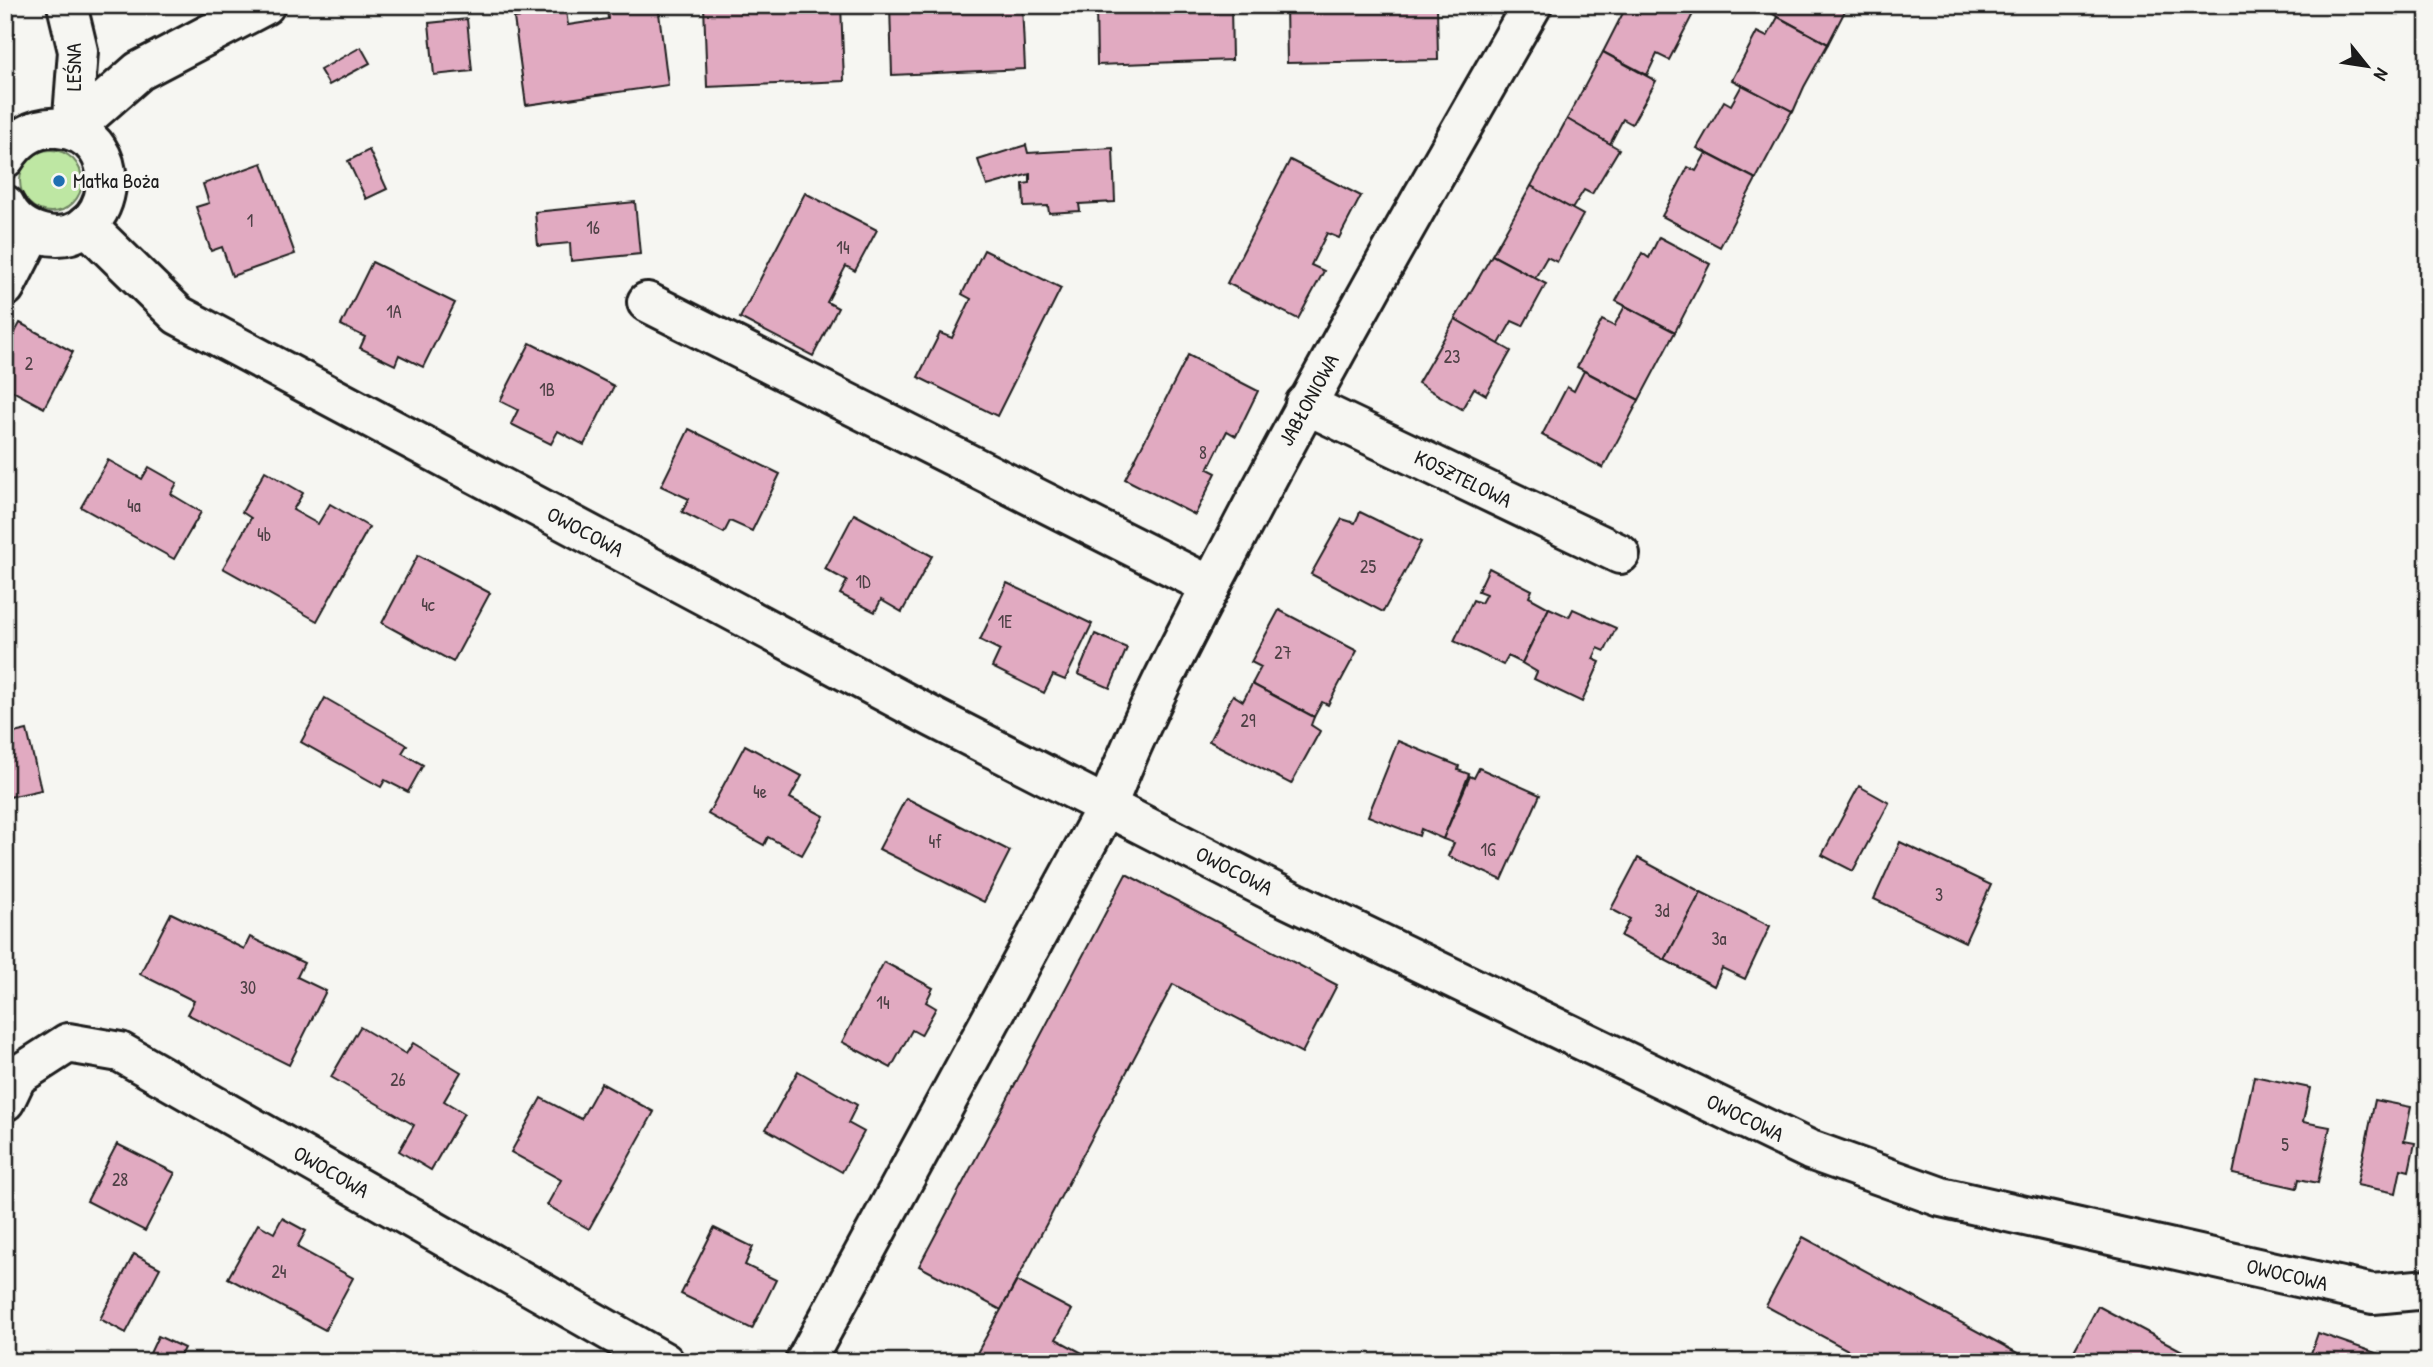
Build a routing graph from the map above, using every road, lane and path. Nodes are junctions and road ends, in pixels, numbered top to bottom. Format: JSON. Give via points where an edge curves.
{"nodes":[{"id":1,"x":67,"y":5,"type":"edge"},
{"id":2,"x":265,"y":5,"type":"edge"},
{"id":3,"x":1532,"y":5,"type":"edge"},
{"id":4,"x":72,"y":130,"type":"junction"},
{"id":5,"x":5,"y":158,"type":"edge"},
{"id":6,"x":5,"y":205,"type":"edge"},
{"id":7,"x":86,"y":225,"type":"junction"},
{"id":8,"x":33,"y":232,"type":"junction"},
{"id":9,"x":5,"y":287,"type":"edge"},
{"id":10,"x":647,"y":302,"type":"dead end"},
{"id":11,"x":1305,"y":404,"type":"junction"},
{"id":12,"x":1620,"y":554,"type":"dead end"},
{"id":13,"x":1211,"y":586,"type":"junction"},
{"id":14,"x":1107,"y":806,"type":"junction"},
{"id":15,"x":5,"y":1101,"type":"edge"},
{"id":16,"x":2428,"y":1289,"type":"edge"},
{"id":17,"x":664,"y":1362,"type":"edge"},
{"id":18,"x":805,"y":1362,"type":"edge"}],
"edges":[{"from":1,"to":4,"type":"street","name":"LEŚNA","via":[[78,51]]},
{"from":2,"to":4,"type":"street","via":[[139,71]]},
{"from":3,"to":11,"type":"street","name":"JABŁONIOWA"},
{"from":4,"to":5,"type":"street","via":[[40,129],[24,136]]},
{"from":4,"to":7,"type":"street","via":[[98,150],[108,181],[98,213]]},
{"from":6,"to":8,"type":"street"},
{"from":7,"to":8,"type":"street","via":[[61,236]]},
{"from":7,"to":14,"type":"street","name":"OWOCOWA","via":[[178,315]]},
{"from":8,"to":9,"type":"street"},
{"from":10,"to":13,"type":"street"},
{"from":11,"to":12,"type":"street","name":"KOSZTELOWA"},
{"from":11,"to":13,"type":"street","name":"JABŁONIOWA"},
{"from":13,"to":14,"type":"street","name":"JABŁONIOWA"},
{"from":14,"to":16,"type":"street","name":"OWOCOWA","via":[[1274,892],[1810,1150],[1941,1197],[2373,1294]]},
{"from":14,"to":18,"type":"street"},
{"from":15,"to":17,"type":"street","name":"OWOCOWA","via":[[17,1076],[68,1043],[120,1052]]}]}
